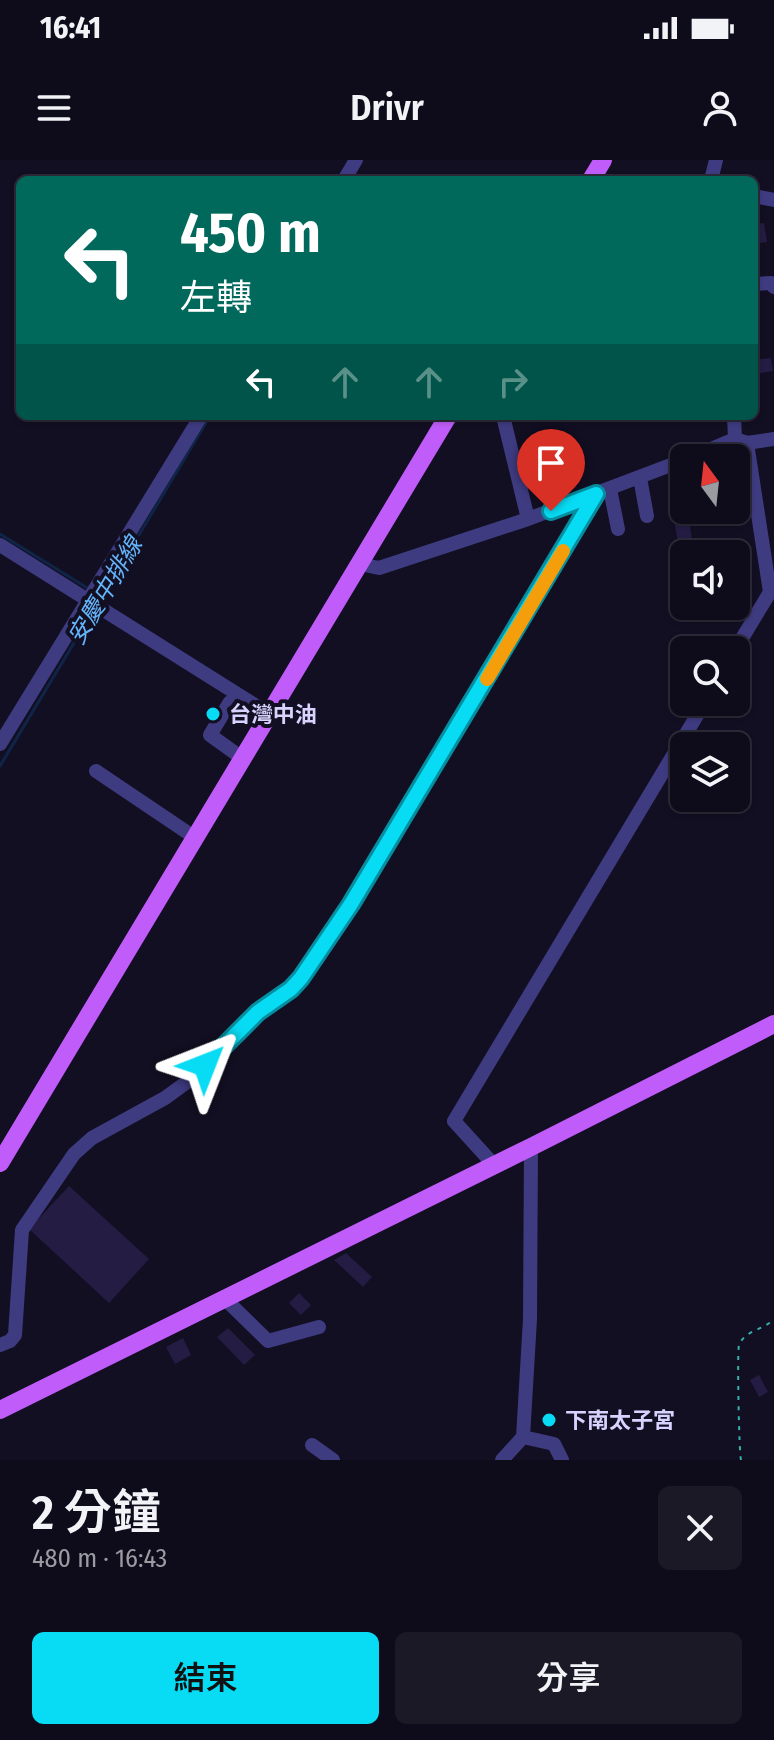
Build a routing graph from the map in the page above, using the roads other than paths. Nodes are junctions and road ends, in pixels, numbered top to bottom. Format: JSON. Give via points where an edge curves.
{"nodes":[{"id":1,"x":199,"y":420,"type":"edge"},
{"id":2,"x":446,"y":420,"type":"edge"},
{"id":3,"x":504,"y":420,"type":"edge"},
{"id":4,"x":735,"y":420,"type":"edge"},
{"id":5,"x":774,"y":439,"type":"edge"},
{"id":6,"x":741,"y":441,"type":"junction"},
{"id":7,"x":732,"y":444,"type":"edge"},
{"id":8,"x":670,"y":466,"type":"edge"},
{"id":9,"x":640,"y":478,"type":"junction"},
{"id":10,"x":603,"y":492,"type":"junction"},
{"id":11,"x":647,"y":516,"type":"dead end"},
{"id":12,"x":528,"y":519,"type":"junction"},
{"id":13,"x":618,"y":529,"type":"dead end"},
{"id":14,"x":0,"y":545,"type":"edge"},
{"id":15,"x":360,"y":564,"type":"junction"},
{"id":16,"x":772,"y":591,"type":"edge"},
{"id":17,"x":94,"y":602,"type":"junction"},
{"id":18,"x":744,"y":636,"type":"edge"},
{"id":19,"x":697,"y":716,"type":"edge"},
{"id":20,"x":267,"y":717,"type":"junction"},
{"id":21,"x":0,"y":744,"type":"edge"},
{"id":22,"x":242,"y":758,"type":"junction"},
{"id":23,"x":96,"y":771,"type":"dead end"},
{"id":24,"x":194,"y":837,"type":"junction"},
{"id":25,"x":774,"y":1024,"type":"edge"},
{"id":26,"x":531,"y":1147,"type":"junction"},
{"id":27,"x":0,"y":1163,"type":"edge"},
{"id":28,"x":494,"y":1165,"type":"junction"},
{"id":29,"x":225,"y":1299,"type":"junction"},
{"id":30,"x":319,"y":1327,"type":"dead end"},
{"id":31,"x":0,"y":1345,"type":"edge"},
{"id":32,"x":0,"y":1410,"type":"edge"},
{"id":33,"x":523,"y":1437,"type":"junction"},
{"id":34,"x":312,"y":1445,"type":"dead end"},
{"id":35,"x":333,"y":1460,"type":"edge"},
{"id":36,"x":502,"y":1460,"type":"edge"},
{"id":37,"x":562,"y":1460,"type":"edge"}],
"edges":[{"from":1,"to":17,"type":"street"},
{"from":2,"to":15,"type":"main road"},
{"from":3,"to":12,"type":"street"},
{"from":4,"to":6,"type":"street"},
{"from":5,"to":6,"type":"street"},
{"from":6,"to":7,"type":"street"},
{"from":6,"to":16,"type":"street"},
{"from":8,"to":9,"type":"street"},
{"from":9,"to":10,"type":"street"},
{"from":9,"to":11,"type":"street"},
{"from":10,"to":12,"type":"street"},
{"from":10,"to":13,"type":"street"},
{"from":10,"to":31,"type":"street","via":[[301,978],[187,1082],[74,1154],[22,1230],[15,1335]]},
{"from":12,"to":15,"type":"street","via":[[379,568]]},
{"from":14,"to":17,"type":"street"},
{"from":15,"to":20,"type":"main road"},
{"from":16,"to":18,"type":"street"},
{"from":17,"to":20,"type":"street"},
{"from":17,"to":21,"type":"street"},
{"from":19,"to":28,"type":"street","via":[[454,1121]]},
{"from":20,"to":22,"type":"main road"},
{"from":20,"to":22,"type":"street","via":[[230,702],[210,735]]},
{"from":22,"to":24,"type":"main road"},
{"from":23,"to":24,"type":"street"},
{"from":24,"to":27,"type":"main road"},
{"from":25,"to":26,"type":"main road"},
{"from":26,"to":28,"type":"main road"},
{"from":26,"to":33,"type":"street"},
{"from":28,"to":29,"type":"main road"},
{"from":29,"to":30,"type":"street","via":[[268,1341]]},
{"from":29,"to":32,"type":"main road"},
{"from":33,"to":36,"type":"street"},
{"from":33,"to":37,"type":"street","via":[[554,1444]]},
{"from":34,"to":35,"type":"street"}]}
